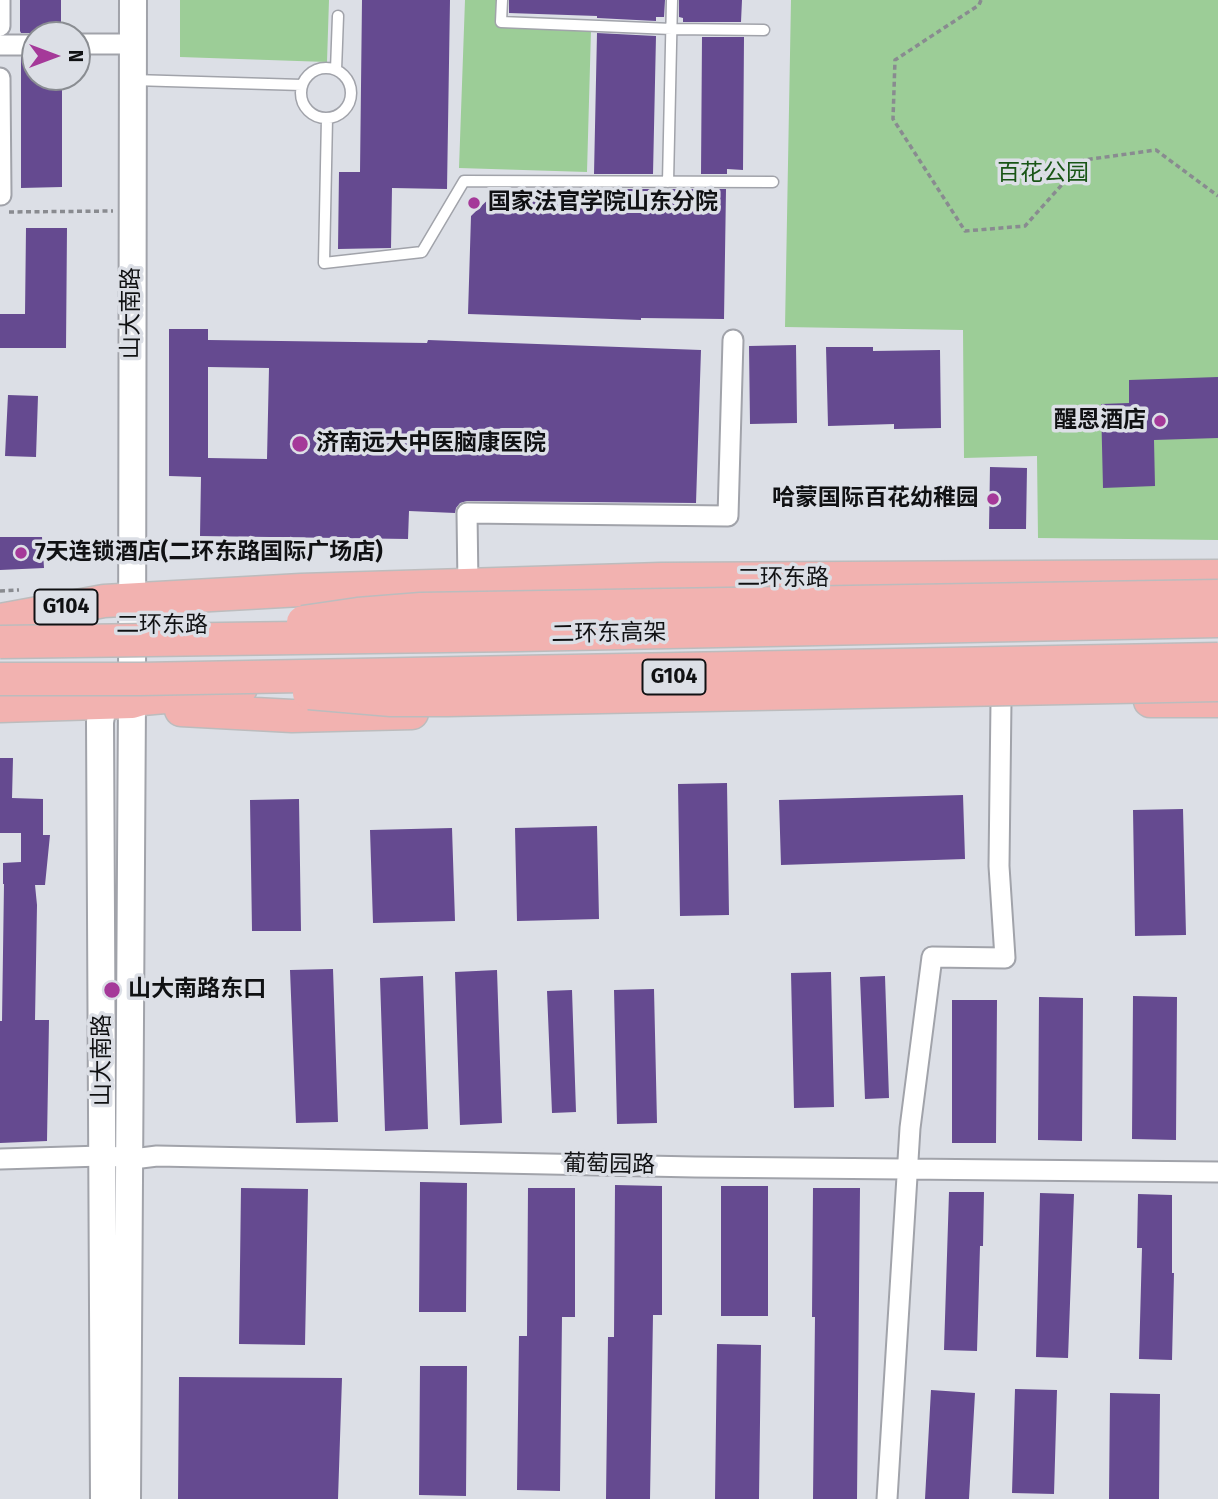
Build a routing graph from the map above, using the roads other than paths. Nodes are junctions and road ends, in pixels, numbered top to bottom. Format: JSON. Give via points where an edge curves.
{"nodes":[{"id":1,"x":0,"y":0,"type":"edge"},
{"id":2,"x":133,"y":0,"type":"edge"},
{"id":3,"x":502,"y":0,"type":"edge"},
{"id":4,"x":672,"y":0,"type":"edge"},
{"id":5,"x":338,"y":16,"type":"dead end"},
{"id":6,"x":0,"y":26,"type":"edge"},
{"id":7,"x":672,"y":29,"type":"junction"},
{"id":8,"x":764,"y":30,"type":"dead end"},
{"id":9,"x":91,"y":44,"type":"edge"},
{"id":10,"x":133,"y":44,"type":"junction"},
{"id":11,"x":0,"y":45,"type":"edge"},
{"id":12,"x":21,"y":45,"type":"edge"},
{"id":13,"x":337,"y":70,"type":"junction"},
{"id":14,"x":0,"y":78,"type":"edge"},
{"id":15,"x":133,"y":79,"type":"junction"},
{"id":16,"x":302,"y":85,"type":"junction"},
{"id":17,"x":327,"y":118,"type":"junction"},
{"id":18,"x":667,"y":182,"type":"junction"},
{"id":19,"x":773,"y":182,"type":"dead end"},
{"id":20,"x":1,"y":204,"type":"edge"},
{"id":21,"x":733,"y":340,"type":"dead end"},
{"id":22,"x":1218,"y":576,"type":"edge"},
{"id":23,"x":468,"y":585,"type":"junction"},
{"id":24,"x":348,"y":588,"type":"junction"},
{"id":25,"x":269,"y":592,"type":"junction"},
{"id":26,"x":1218,"y":596,"type":"edge"},
{"id":27,"x":310,"y":608,"type":"junction"},
{"id":28,"x":1218,"y":608,"type":"edge"},
{"id":29,"x":0,"y":620,"type":"edge"},
{"id":30,"x":1218,"y":621,"type":"edge"},
{"id":31,"x":136,"y":622,"type":"junction"},
{"id":32,"x":283,"y":623,"type":"junction"},
{"id":33,"x":354,"y":624,"type":"junction"},
{"id":34,"x":0,"y":626,"type":"edge"},
{"id":35,"x":0,"y":642,"type":"edge"},
{"id":36,"x":1218,"y":659,"type":"edge"},
{"id":37,"x":1218,"y":668,"type":"edge"},
{"id":38,"x":0,"y":680,"type":"edge"},
{"id":39,"x":511,"y":680,"type":"junction"},
{"id":40,"x":360,"y":682,"type":"junction"},
{"id":41,"x":1218,"y":685,"type":"edge"},
{"id":42,"x":125,"y":695,"type":"junction"},
{"id":43,"x":1001,"y":701,"type":"junction"},
{"id":44,"x":1218,"y":701,"type":"edge"},
{"id":45,"x":0,"y":706,"type":"edge"},
{"id":46,"x":570,"y":709,"type":"junction"},
{"id":47,"x":292,"y":716,"type":"junction"},
{"id":48,"x":129,"y":1157,"type":"junction"},
{"id":49,"x":0,"y":1159,"type":"edge"},
{"id":50,"x":908,"y":1169,"type":"junction"},
{"id":51,"x":1218,"y":1172,"type":"edge"},
{"id":52,"x":104,"y":1499,"type":"edge"},
{"id":53,"x":127,"y":1499,"type":"edge"},
{"id":54,"x":887,"y":1499,"type":"edge"}],
"edges":[{"from":1,"to":6,"type":"street"},
{"from":2,"to":10,"type":"main road","name":"山大南路"},
{"from":3,"to":7,"type":"lane","via":[[501,22]]},
{"from":4,"to":7,"type":"lane"},
{"from":5,"to":13,"type":"lane"},
{"from":7,"to":8,"type":"lane"},
{"from":7,"to":18,"type":"lane"},
{"from":9,"to":10,"type":"street"},
{"from":10,"to":15,"type":"main road","name":"山大南路"},
{"from":11,"to":12,"type":"street"},
{"from":13,"to":16,"type":"lane","via":[[320,68]]},
{"from":13,"to":17,"type":"lane","via":[[349,81],[351,98],[343,112]]},
{"from":14,"to":20,"type":"street"},
{"from":15,"to":16,"type":"lane"},
{"from":15,"to":31,"type":"main road","name":"山大南路"},
{"from":16,"to":17,"type":"lane","via":[[306,108]]},
{"from":17,"to":18,"type":"lane","via":[[324,263],[422,252],[464,181]]},
{"from":18,"to":19,"type":"lane"},
{"from":21,"to":23,"type":"street","via":[[728,516],[467,513]]},
{"from":22,"to":23,"type":"highway","name":"二环东路","via":[[661,579]]},
{"from":23,"to":24,"type":"highway","name":"二环东路"},
{"from":24,"to":25,"type":"highway","name":"二环东路"},
{"from":24,"to":27,"type":"highway","name":"二环东路"},
{"from":25,"to":27,"type":"highway","name":"二环东路"},
{"from":25,"to":31,"type":"highway","name":"二环东路"},
{"from":26,"to":31,"type":"highway","bridge":true,"via":[[421,609]]},
{"from":27,"to":32,"type":"highway","name":"二环东路"},
{"from":27,"to":33,"type":"highway","name":"二环东路"},
{"from":28,"to":33,"type":"highway","name":"二环东路","number":"G104"},
{"from":29,"to":31,"type":"highway","name":"二环东路","number":"G104","via":[[91,603]]},
{"from":30,"to":31,"type":"highway","name":"二环东高架","bridge":true,"via":[[533,635]]},
{"from":31,"to":32,"type":"highway","name":"二环东路","number":"G104","via":[[160,629]]},
{"from":31,"to":34,"type":"highway","name":"二环东路","number":"G104"},
{"from":31,"to":35,"type":"highway","name":"二环东高架","bridge":true},
{"from":31,"to":42,"type":"main road","name":"山大南路"},
{"from":32,"to":33,"type":"highway","name":"二环东路","number":"G104"},
{"from":36,"to":42,"type":"highway","name":"二环东高架","bridge":true},
{"from":37,"to":39,"type":"highway","number":"G104"},
{"from":38,"to":42,"type":"highway","name":"二环东高架","bridge":true},
{"from":39,"to":40,"type":"highway","number":"G104"},
{"from":39,"to":46,"type":"highway"},
{"from":40,"to":42,"type":"highway","number":"G104","via":[[268,684],[142,699]]},
{"from":40,"to":47,"type":"highway"},
{"from":41,"to":42,"type":"highway","bridge":true,"via":[[391,700]]},
{"from":42,"to":45,"type":"highway","number":"G104"},
{"from":42,"to":47,"type":"highway","number":"G104","via":[[142,707]]},
{"from":42,"to":48,"type":"main road","name":"山大南路"},
{"from":42,"to":52,"type":"main road","name":"山大南路","via":[[100,722]]},
{"from":43,"to":44,"type":"highway","number":"G104"},
{"from":43,"to":46,"type":"highway","number":"G104"},
{"from":43,"to":50,"type":"street","via":[[999,866],[1005,958],[932,957]]},
{"from":46,"to":47,"type":"highway","number":"G104"},
{"from":48,"to":49,"type":"street","name":"葡萄园路"},
{"from":48,"to":50,"type":"street","name":"葡萄园路"},
{"from":48,"to":53,"type":"main road","name":"山大南路"},
{"from":50,"to":51,"type":"street","name":"葡萄园路"},
{"from":50,"to":54,"type":"street"}]}
